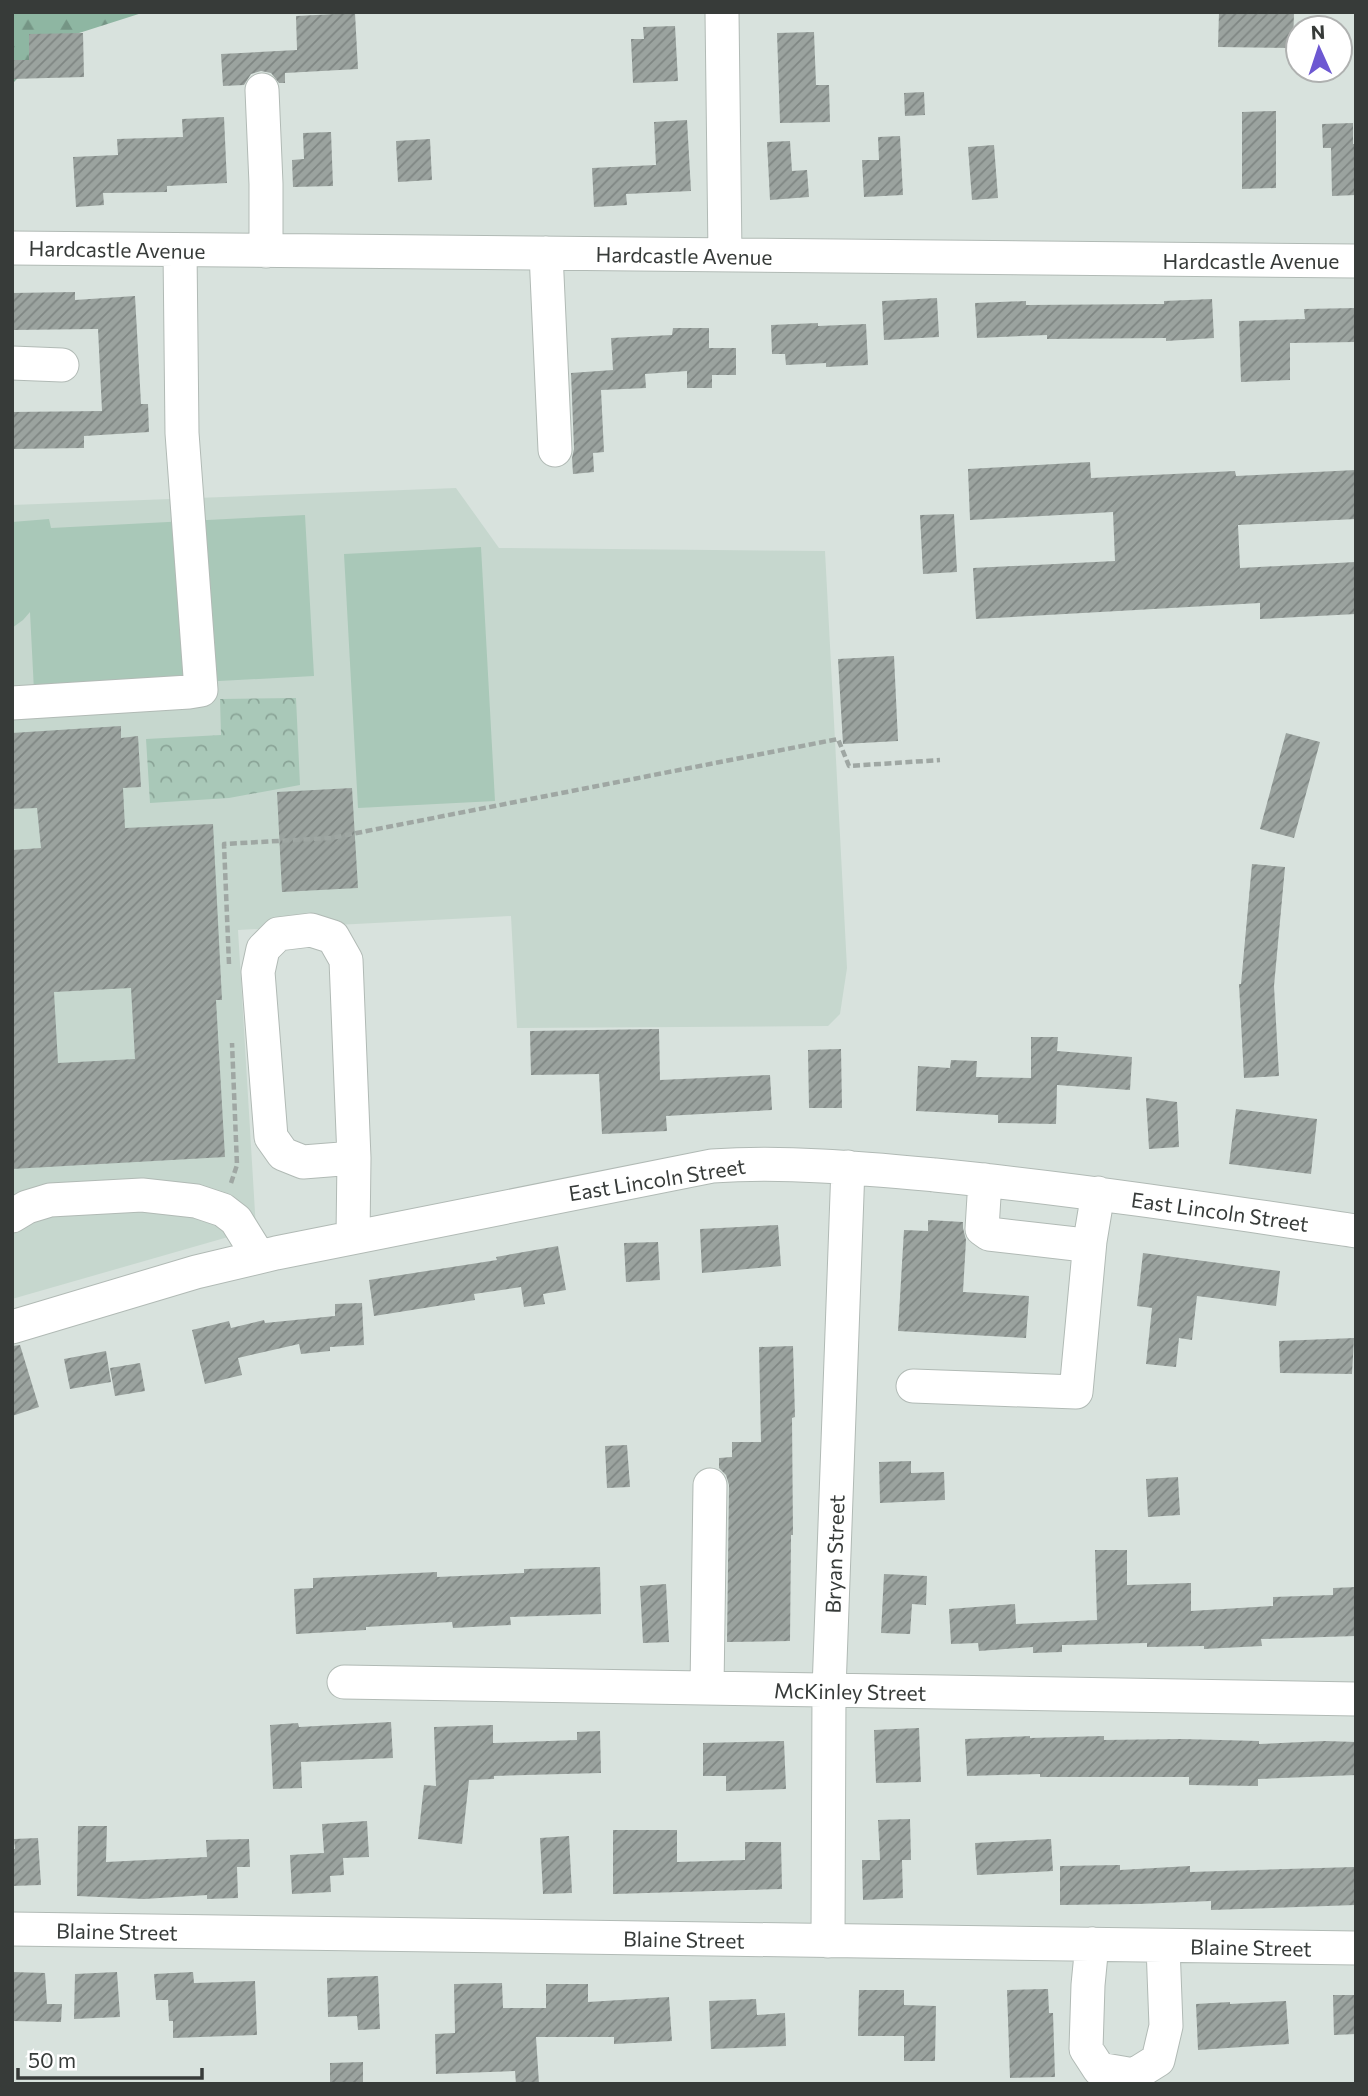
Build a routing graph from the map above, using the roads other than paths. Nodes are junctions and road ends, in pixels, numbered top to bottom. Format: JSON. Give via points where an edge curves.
{"nodes":[{"id":1,"x":722,"y":12,"type":"edge"},
{"id":2,"x":262,"y":90,"type":"dead end"},
{"id":3,"x":12,"y":248,"type":"edge"},
{"id":4,"x":180,"y":250,"type":"junction"},
{"id":5,"x":266,"y":251,"type":"junction"},
{"id":6,"x":546,"y":253,"type":"junction"},
{"id":7,"x":725,"y":255,"type":"junction"},
{"id":8,"x":1356,"y":261,"type":"edge"},
{"id":9,"x":12,"y":363,"type":"edge"},
{"id":10,"x":62,"y":365,"type":"dead end"},
{"id":11,"x":555,"y":450,"type":"dead end"},
{"id":12,"x":12,"y":703,"type":"edge"},
{"id":13,"x":354,"y":1158,"type":"junction"},
{"id":14,"x":848,"y":1167,"type":"junction"},
{"id":15,"x":985,"y":1180,"type":"junction"},
{"id":16,"x":1098,"y":1193,"type":"junction"},
{"id":17,"x":12,"y":1216,"type":"edge"},
{"id":18,"x":1355,"y":1222,"type":"edge"},
{"id":19,"x":354,"y":1236,"type":"junction"},
{"id":20,"x":1090,"y":1241,"type":"junction"},
{"id":21,"x":259,"y":1257,"type":"junction"},
{"id":22,"x":12,"y":1327,"type":"edge"},
{"id":23,"x":914,"y":1386,"type":"dead end"},
{"id":24,"x":710,"y":1485,"type":"dead end"},
{"id":25,"x":344,"y":1682,"type":"dead end"},
{"id":26,"x":707,"y":1688,"type":"junction"},
{"id":27,"x":829,"y":1690,"type":"junction"},
{"id":28,"x":1356,"y":1699,"type":"edge"},
{"id":29,"x":12,"y":1929,"type":"edge"},
{"id":30,"x":828,"y":1941,"type":"junction"},
{"id":31,"x":1092,"y":1944,"type":"junction"},
{"id":32,"x":1163,"y":1945,"type":"junction"},
{"id":33,"x":1356,"y":1948,"type":"edge"}],
"edges":[{"from":1,"to":7,"type":"street"},
{"from":2,"to":5,"type":"street"},
{"from":3,"to":4,"type":"street","name":"Hardcastle Avenue"},
{"from":4,"to":5,"type":"street","name":"Hardcastle Avenue"},
{"from":4,"to":12,"type":"street","via":[[181,433],[201,690]]},
{"from":5,"to":6,"type":"street","name":"Hardcastle Avenue"},
{"from":6,"to":7,"type":"street","name":"Hardcastle Avenue"},
{"from":6,"to":11,"type":"street"},
{"from":7,"to":8,"type":"street","name":"Hardcastle Avenue"},
{"from":9,"to":10,"type":"street"},
{"from":13,"to":13,"type":"street","via":[[346,960],[333,937],[312,930],[278,934],[263,949],[258,972],[271,1138],[283,1154],[303,1162]]},
{"from":13,"to":19,"type":"street"},
{"from":14,"to":15,"type":"street","name":"East Lincoln Street"},
{"from":14,"to":19,"type":"street","name":"East Lincoln Street","via":[[712,1166]]},
{"from":14,"to":27,"type":"street","name":"Bryan Street"},
{"from":15,"to":16,"type":"street","name":"East Lincoln Street"},
{"from":15,"to":20,"type":"street","via":[[982,1229],[989,1234],[1076,1244]]},
{"from":16,"to":18,"type":"street","name":"East Lincoln Street"},
{"from":16,"to":20,"type":"street"},
{"from":17,"to":21,"type":"street","via":[[50,1200],[142,1195],[195,1200],[236,1220]]},
{"from":19,"to":21,"type":"street","name":"East Lincoln Street"},
{"from":20,"to":23,"type":"street","via":[[1076,1392]]},
{"from":21,"to":22,"type":"street","name":"East Lincoln Street"},
{"from":24,"to":26,"type":"street"},
{"from":25,"to":26,"type":"street","name":"McKinley Street"},
{"from":26,"to":27,"type":"street","name":"McKinley Street"},
{"from":27,"to":28,"type":"street","name":"McKinley Street"},
{"from":27,"to":30,"type":"street","name":"Bryan Street"},
{"from":29,"to":30,"type":"street","name":"Blaine Street"},
{"from":30,"to":31,"type":"street","name":"Blaine Street"},
{"from":31,"to":32,"type":"street","name":"Blaine Street"},
{"from":31,"to":32,"type":"street","via":[[1086,2049],[1099,2069],[1134,2075],[1158,2060],[1166,2026]]},
{"from":32,"to":33,"type":"street","name":"Blaine Street"}]}
